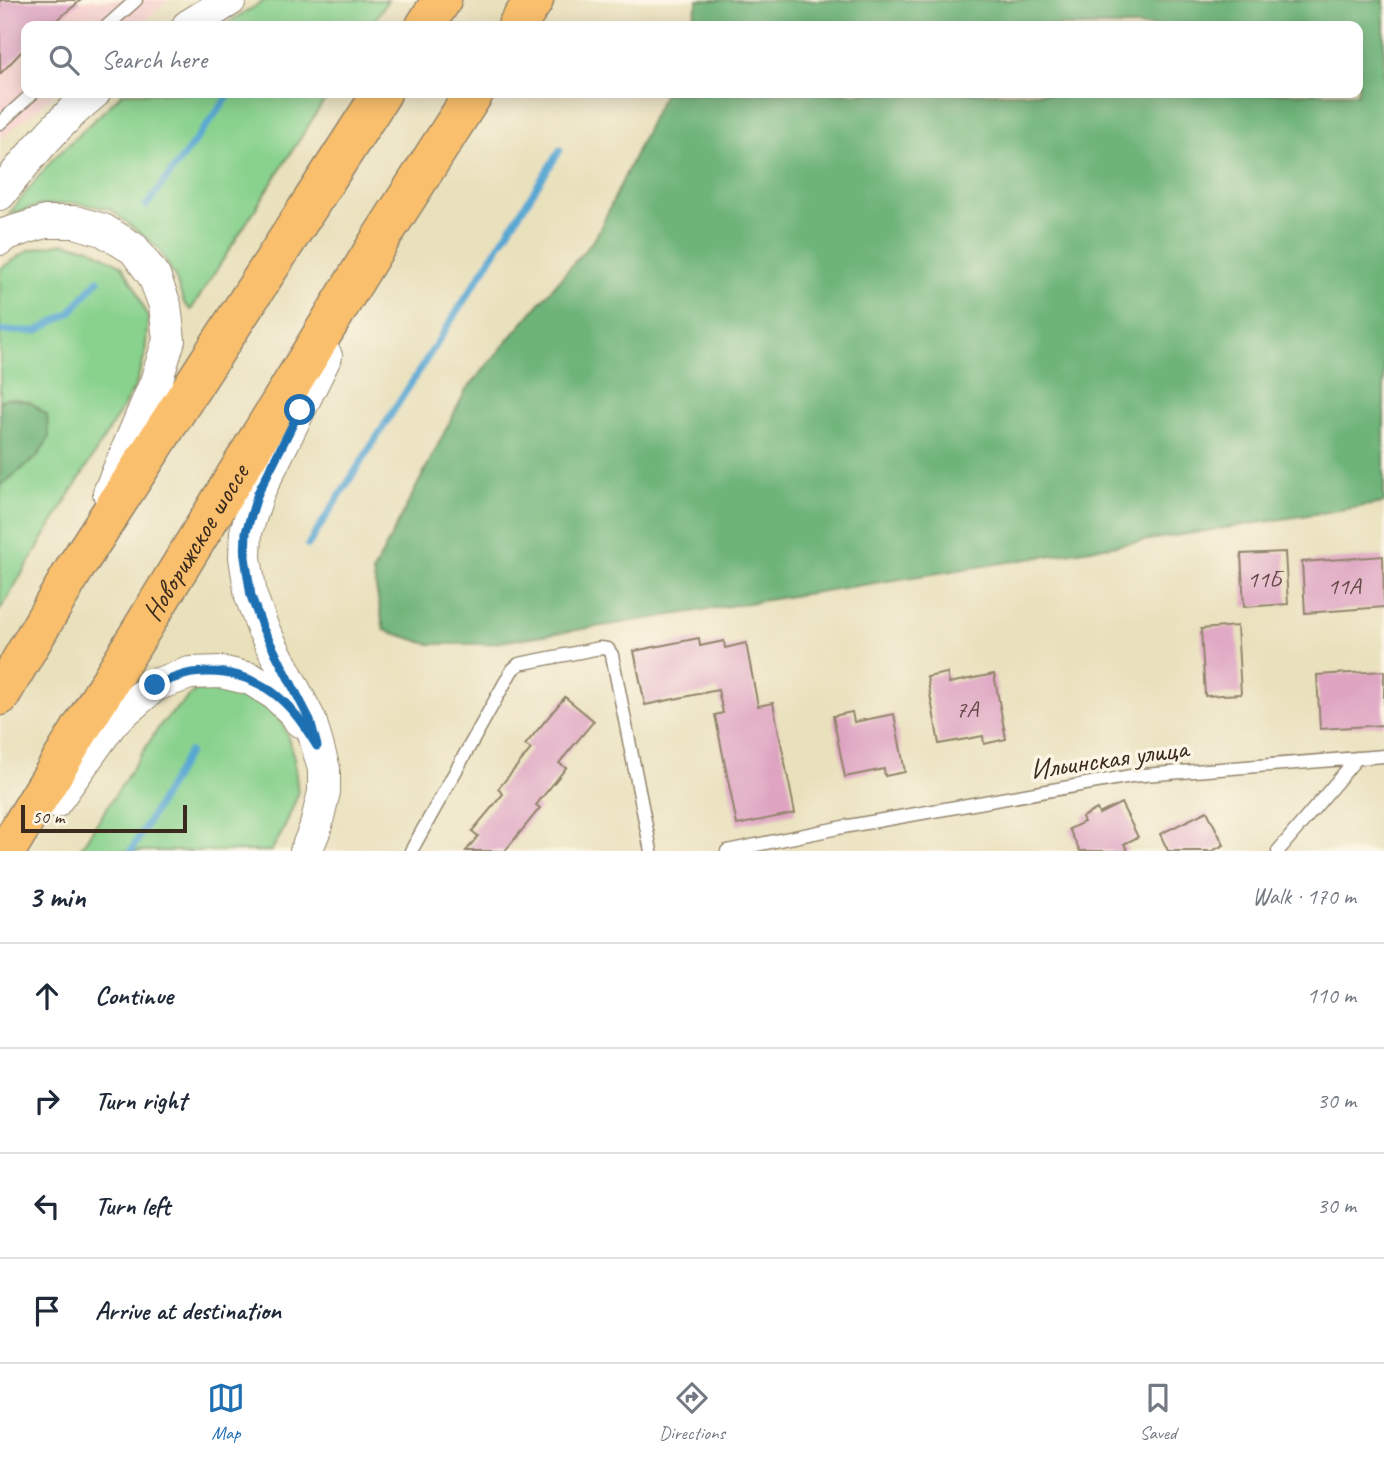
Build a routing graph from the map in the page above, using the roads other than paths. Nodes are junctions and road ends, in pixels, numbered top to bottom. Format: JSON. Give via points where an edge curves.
{"nodes":[{"id":1,"x":136,"y":0,"type":"edge"},
{"id":2,"x":230,"y":0,"type":"edge"},
{"id":3,"x":442,"y":0,"type":"edge"},
{"id":4,"x":534,"y":0,"type":"edge"},
{"id":5,"x":113,"y":21,"type":"edge"},
{"id":6,"x":196,"y":21,"type":"edge"},
{"id":7,"x":428,"y":21,"type":"edge"},
{"id":8,"x":520,"y":21,"type":"edge"},
{"id":9,"x":27,"y":98,"type":"edge"},
{"id":10,"x":87,"y":98,"type":"edge"},
{"id":11,"x":379,"y":98,"type":"edge"},
{"id":12,"x":471,"y":98,"type":"edge"},
{"id":13,"x":0,"y":122,"type":"edge"},
{"id":14,"x":0,"y":194,"type":"edge"},
{"id":15,"x":381,"y":238,"type":"junction"},
{"id":16,"x":0,"y":239,"type":"edge"},
{"id":17,"x":75,"y":568,"type":"junction"},
{"id":18,"x":0,"y":696,"type":"edge"},
{"id":19,"x":317,"y":746,"type":"junction"},
{"id":20,"x":1384,"y":756,"type":"edge"},
{"id":21,"x":1357,"y":758,"type":"junction"},
{"id":22,"x":7,"y":849,"type":"edge"},
{"id":23,"x":306,"y":851,"type":"edge"},
{"id":24,"x":411,"y":851,"type":"edge"},
{"id":25,"x":651,"y":851,"type":"edge"},
{"id":26,"x":727,"y":851,"type":"edge"},
{"id":27,"x":1278,"y":851,"type":"edge"}],
"edges":[{"from":1,"to":5,"type":"lane"},
{"from":2,"to":6,"type":"street"},
{"from":3,"to":7,"type":"highway"},
{"from":4,"to":8,"type":"highway"},
{"from":9,"to":13,"type":"lane"},
{"from":10,"to":14,"type":"street","via":[[27,159]]},
{"from":11,"to":17,"type":"highway"},
{"from":12,"to":15,"type":"highway","name":"Новорижское шоссе"},
{"from":15,"to":19,"type":"street","via":[[258,493],[246,532],[251,596],[310,720]]},
{"from":15,"to":22,"type":"highway","name":"Новорижское шоссе"},
{"from":16,"to":17,"type":"street","via":[[45,222],[75,222],[103,230],[134,249],[154,276],[165,305],[169,340],[156,382]]},
{"from":17,"to":18,"type":"highway"},
{"from":19,"to":22,"type":"street","via":[[295,713],[251,679],[220,672],[190,673],[155,685],[113,720],[49,811]]},
{"from":19,"to":23,"type":"street","via":[[324,792]]},
{"from":20,"to":21,"type":"lane","name":"Ильинская улица"},
{"from":21,"to":26,"type":"lane","name":"Ильинская улица","via":[[1130,776]]},
{"from":21,"to":27,"type":"lane"},
{"from":24,"to":25,"type":"lane","via":[[512,670],[519,664],[600,648],[612,655]]}]}
